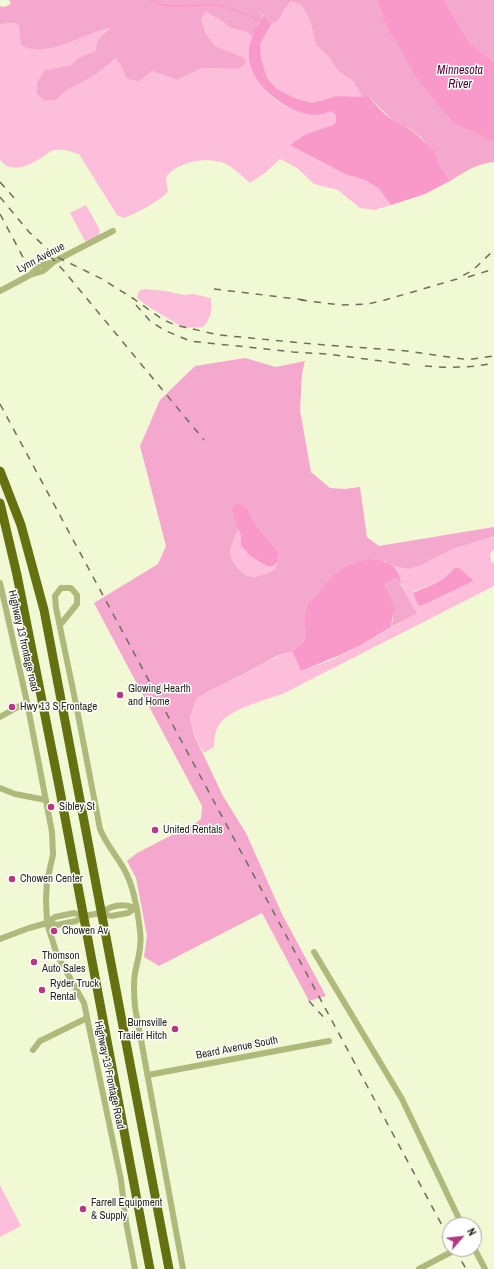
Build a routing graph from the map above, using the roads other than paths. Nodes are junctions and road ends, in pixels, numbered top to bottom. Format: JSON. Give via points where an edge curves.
{"nodes":[{"id":1,"x":113,"y":231,"type":"dead end"},
{"id":2,"x":0,"y":291,"type":"edge"},
{"id":3,"x":0,"y":471,"type":"edge"},
{"id":4,"x":0,"y":503,"type":"edge"},
{"id":5,"x":0,"y":583,"type":"edge"},
{"id":6,"x":60,"y":624,"type":"junction"},
{"id":7,"x":26,"y":702,"type":"junction"},
{"id":8,"x":0,"y":717,"type":"edge"},
{"id":9,"x":0,"y":788,"type":"edge"},
{"id":10,"x":46,"y":800,"type":"junction"},
{"id":11,"x":136,"y":908,"type":"junction"},
{"id":12,"x":102,"y":913,"type":"junction"},
{"id":13,"x":84,"y":916,"type":"junction"},
{"id":14,"x":47,"y":924,"type":"junction"},
{"id":15,"x":0,"y":939,"type":"edge"},
{"id":16,"x":314,"y":952,"type":"dead end"},
{"id":17,"x":87,"y":1018,"type":"junction"},
{"id":18,"x":329,"y":1041,"type":"dead end"},
{"id":19,"x":33,"y":1050,"type":"dead end"},
{"id":20,"x":148,"y":1075,"type":"junction"},
{"id":21,"x":458,"y":1217,"type":"edge"},
{"id":22,"x":442,"y":1257,"type":"edge"},
{"id":23,"x":479,"y":1257,"type":"edge"},
{"id":24,"x":135,"y":1269,"type":"edge"},
{"id":25,"x":150,"y":1269,"type":"edge"},
{"id":26,"x":169,"y":1269,"type":"edge"},
{"id":27,"x":183,"y":1269,"type":"edge"},
{"id":28,"x":419,"y":1269,"type":"edge"},
{"id":29,"x":485,"y":1269,"type":"edge"}],
"edges":[{"from":1,"to":2,"type":"street","name":"Lynn Avenue","via":[[53,262],[43,271]]},
{"from":3,"to":12,"type":"highway","via":[[21,525],[44,610]]},
{"from":4,"to":13,"type":"highway","via":[[17,575]]},
{"from":5,"to":7,"type":"street","name":"Highway 13 frontage road"},
{"from":6,"to":6,"type":"street","via":[[77,604],[77,595],[71,588],[61,588],[55,596]]},
{"from":6,"to":11,"type":"street","via":[[100,829],[129,881]]},
{"from":7,"to":8,"type":"street"},
{"from":7,"to":10,"type":"street","name":"Highway 13 Frontage Road"},
{"from":9,"to":10,"type":"street","via":[[15,794]]},
{"from":10,"to":14,"type":"street","name":"Highway 13 Frontage Road","via":[[53,855],[47,887]]},
{"from":11,"to":12,"type":"street","via":[[127,904],[108,908]]},
{"from":11,"to":20,"type":"street","via":[[140,951],[133,993]]},
{"from":12,"to":13,"type":"street"},
{"from":12,"to":26,"type":"highway"},
{"from":13,"to":14,"type":"street","via":[[74,913],[55,917]]},
{"from":13,"to":25,"type":"highway"},
{"from":14,"to":15,"type":"street"},
{"from":14,"to":17,"type":"street","name":"Highway 13 Frontage Road","via":[[57,955],[84,1003]]},
{"from":16,"to":21,"type":"street","via":[[402,1099]]},
{"from":17,"to":19,"type":"street","via":[[40,1041]]},
{"from":17,"to":24,"type":"street","name":"Highway 13 Frontage Road","via":[[121,1180]]},
{"from":18,"to":20,"type":"street","name":"Beard Avenue South"},
{"from":20,"to":27,"type":"street"},
{"from":22,"to":28,"type":"street"},
{"from":23,"to":29,"type":"street"}]}
